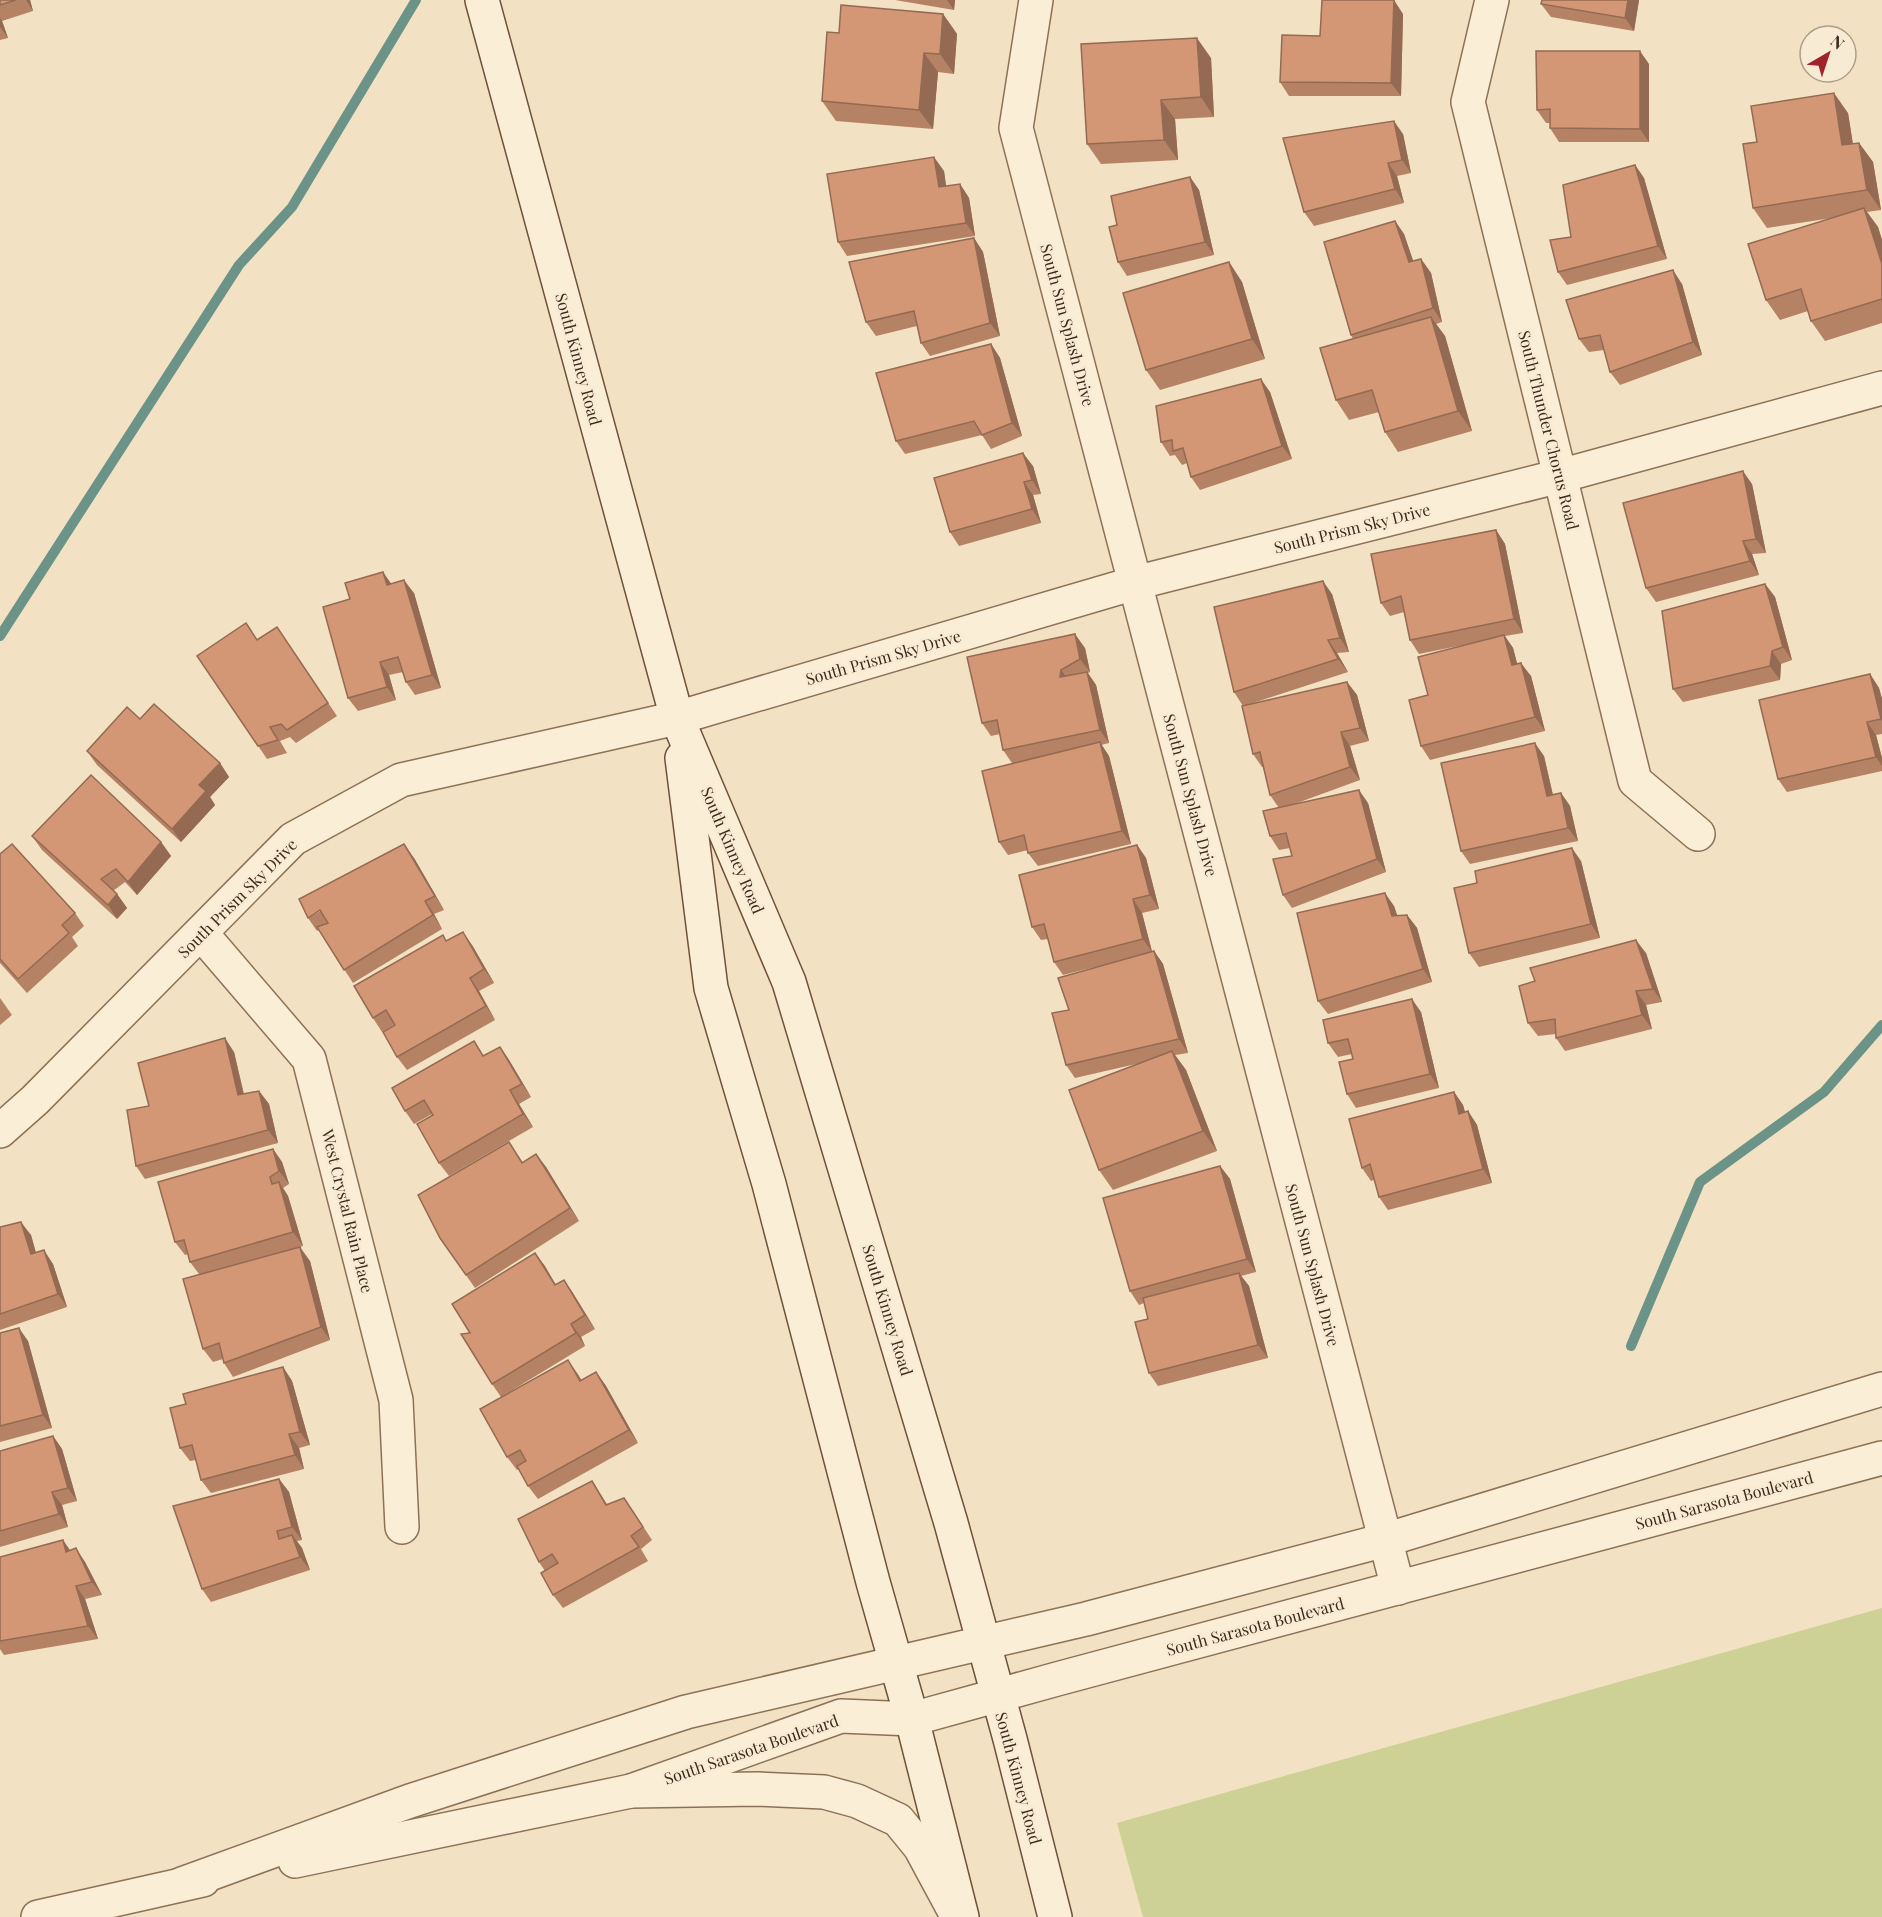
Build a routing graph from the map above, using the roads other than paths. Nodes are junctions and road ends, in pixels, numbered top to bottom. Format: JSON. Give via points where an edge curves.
{"nodes":[{"id":1,"x":482,"y":0,"type":"edge"},
{"id":2,"x":1036,"y":0,"type":"edge"},
{"id":3,"x":1492,"y":0,"type":"edge"},
{"id":4,"x":1882,"y":388,"type":"edge"},
{"id":5,"x":1560,"y":476,"type":"junction"},
{"id":6,"x":1135,"y":583,"type":"junction"},
{"id":7,"x":677,"y":718,"type":"junction"},
{"id":8,"x":1698,"y":834,"type":"dead end"},
{"id":9,"x":201,"y":933,"type":"junction"},
{"id":10,"x":0,"y":1131,"type":"edge"},
{"id":11,"x":1882,"y":1389,"type":"edge"},
{"id":12,"x":1882,"y":1458,"type":"edge"},
{"id":13,"x":402,"y":1527,"type":"dead end"},
{"id":14,"x":1385,"y":1540,"type":"junction"},
{"id":15,"x":1398,"y":1588,"type":"junction"},
{"id":16,"x":983,"y":1642,"type":"junction"},
{"id":17,"x":895,"y":1663,"type":"junction"},
{"id":18,"x":997,"y":1695,"type":"junction"},
{"id":19,"x":912,"y":1719,"type":"junction"},
{"id":20,"x":631,"y":1791,"type":"junction"},
{"id":21,"x":183,"y":1884,"type":"junction"},
{"id":22,"x":38,"y":1917,"type":"edge"},
{"id":23,"x":957,"y":1917,"type":"edge"},
{"id":24,"x":962,"y":1917,"type":"edge"},
{"id":25,"x":1055,"y":1917,"type":"edge"}],
"edges":[{"from":1,"to":7,"type":"street","name":"South Kinney Road"},
{"from":2,"to":6,"type":"street","name":"South Sun Splash Drive","via":[[1016,128]]},
{"from":3,"to":5,"type":"street","name":"South Thunder Chorus Road","via":[[1468,102]]},
{"from":4,"to":5,"type":"street","name":"South Prism Sky Drive"},
{"from":5,"to":6,"type":"street","name":"South Prism Sky Drive"},
{"from":5,"to":8,"type":"street","name":"South Thunder Chorus Road","via":[[1635,781]]},
{"from":6,"to":7,"type":"street","name":"South Prism Sky Drive"},
{"from":6,"to":14,"type":"street","name":"South Sun Splash Drive"},
{"from":7,"to":9,"type":"street","name":"South Prism Sky Drive","via":[[400,780],[293,839]]},
{"from":7,"to":16,"type":"street","name":"South Kinney Road","via":[[789,981]]},
{"from":7,"to":17,"type":"street","name":"South Kinney Road","via":[[711,988],[769,1184]]},
{"from":9,"to":10,"type":"street","name":"South Prism Sky Drive"},
{"from":9,"to":13,"type":"street","name":"West Crystal Rain Place","via":[[309,1059],[396,1400]]},
{"from":11,"to":14,"type":"street"},
{"from":12,"to":15,"type":"street","name":"South Sarasota Boulevard"},
{"from":14,"to":15,"type":"street","name":"South Sun Splash Drive"},
{"from":14,"to":16,"type":"street","via":[[1086,1619]]},
{"from":15,"to":18,"type":"street","name":"South Sarasota Boulevard"},
{"from":16,"to":17,"type":"street"},
{"from":16,"to":18,"type":"street","name":"South Kinney Road"},
{"from":17,"to":19,"type":"street","name":"South Kinney Road"},
{"from":17,"to":21,"type":"street","via":[[686,1712],[421,1797]]},
{"from":18,"to":19,"type":"street","name":"South Sarasota Boulevard"},
{"from":18,"to":25,"type":"street","name":"South Kinney Road"},
{"from":19,"to":20,"type":"street","name":"South Sarasota Boulevard","via":[[841,1716]]},
{"from":19,"to":24,"type":"street","name":"South Kinney Road"},
{"from":20,"to":21,"type":"street"},
{"from":20,"to":23,"type":"street","via":[[758,1789],[824,1792],[857,1800],[898,1820],[920,1846]]},
{"from":21,"to":22,"type":"street"}]}
